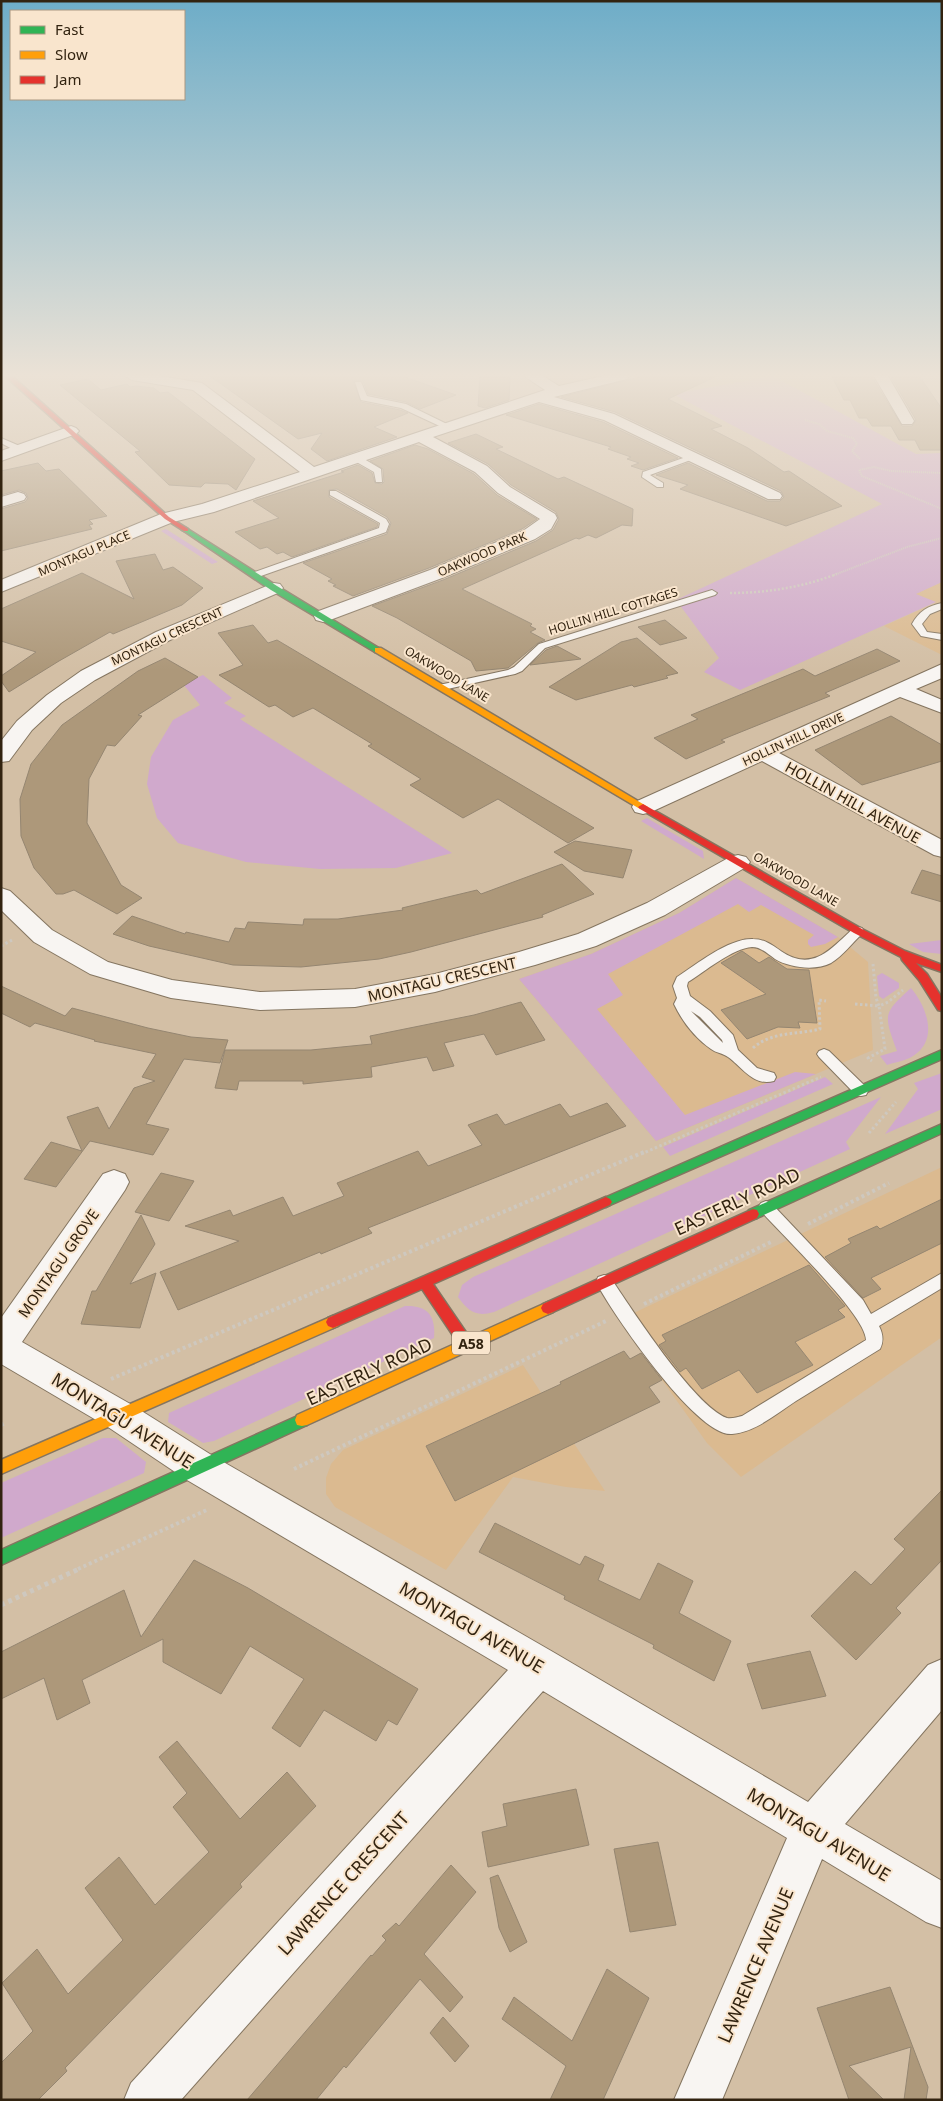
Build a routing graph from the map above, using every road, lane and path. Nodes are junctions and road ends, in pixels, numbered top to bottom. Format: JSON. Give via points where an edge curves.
{"nodes":[{"id":1,"x":118,"y":474,"type":"edge"},
{"id":2,"x":309,"y":474,"type":"edge"},
{"id":3,"x":378,"y":474,"type":"edge"},
{"id":4,"x":487,"y":474,"type":"edge"},
{"id":5,"x":646,"y":474,"type":"edge"},
{"id":6,"x":731,"y":474,"type":"edge"},
{"id":7,"x":861,"y":474,"type":"edge"},
{"id":8,"x":379,"y":480,"type":"dead end"},
{"id":9,"x":660,"y":485,"type":"dead end"},
{"id":10,"x":333,"y":493,"type":"dead end"},
{"id":11,"x":18,"y":497,"type":"dead end"},
{"id":12,"x":1,"y":502,"type":"edge"},
{"id":13,"x":759,"y":504,"type":"dead end"},
{"id":14,"x":942,"y":509,"type":"edge"},
{"id":15,"x":167,"y":518,"type":"junction"},
{"id":16,"x":942,"y":538,"type":"edge"},
{"id":17,"x":256,"y":575,"type":"junction"},
{"id":18,"x":1,"y":587,"type":"edge"},
{"id":19,"x":274,"y":588,"type":"junction"},
{"id":20,"x":712,"y":593,"type":"joint"},
{"id":21,"x":942,"y":606,"type":"edge"},
{"id":22,"x":323,"y":616,"type":"junction"},
{"id":23,"x":942,"y":637,"type":"edge"},
{"id":24,"x":942,"y":670,"type":"edge"},
{"id":25,"x":443,"y":687,"type":"junction"},
{"id":26,"x":900,"y":690,"type":"junction"},
{"id":27,"x":942,"y":707,"type":"edge"},
{"id":28,"x":764,"y":753,"type":"junction"},
{"id":29,"x":1,"y":756,"type":"edge"},
{"id":30,"x":643,"y":807,"type":"junction"},
{"id":31,"x":942,"y":850,"type":"edge"},
{"id":32,"x":738,"y":862,"type":"junction"},
{"id":33,"x":1,"y":896,"type":"edge"},
{"id":34,"x":858,"y":931,"type":"junction"},
{"id":35,"x":901,"y":953,"type":"junction"},
{"id":36,"x":878,"y":966,"type":"dead end"},
{"id":37,"x":942,"y":969,"type":"edge"},
{"id":38,"x":905,"y":987,"type":"dead end"},
{"id":39,"x":826,"y":1001,"type":"dead end"},
{"id":40,"x":942,"y":1007,"type":"edge"},
{"id":41,"x":751,"y":1051,"type":"dead end"},
{"id":42,"x":824,"y":1054,"type":"dead end"},
{"id":43,"x":942,"y":1054,"type":"edge"},
{"id":44,"x":827,"y":1075,"type":"dead end"},
{"id":45,"x":768,"y":1077,"type":"dead end"},
{"id":46,"x":861,"y":1091,"type":"junction"},
{"id":47,"x":942,"y":1128,"type":"edge"},
{"id":48,"x":892,"y":1181,"type":"dead end"},
{"id":49,"x":114,"y":1182,"type":"dead end"},
{"id":50,"x":766,"y":1207,"type":"junction"},
{"id":51,"x":804,"y":1227,"type":"dead end"},
{"id":52,"x":777,"y":1240,"type":"dead end"},
{"id":53,"x":942,"y":1280,"type":"edge"},
{"id":54,"x":425,"y":1282,"type":"junction"},
{"id":55,"x":604,"y":1282,"type":"junction"},
{"id":56,"x":643,"y":1304,"type":"dead end"},
{"id":57,"x":607,"y":1321,"type":"dead end"},
{"id":58,"x":868,"y":1324,"type":"junction"},
{"id":59,"x":467,"y":1345,"type":"junction"},
{"id":60,"x":1,"y":1346,"type":"edge"},
{"id":61,"x":104,"y":1382,"type":"dead end"},
{"id":62,"x":120,"y":1416,"type":"junction"},
{"id":63,"x":1,"y":1467,"type":"edge"},
{"id":64,"x":200,"y":1468,"type":"junction"},
{"id":65,"x":294,"y":1468,"type":"dead end"},
{"id":66,"x":210,"y":1508,"type":"dead end"},
{"id":67,"x":1,"y":1558,"type":"edge"},
{"id":68,"x":1,"y":1605,"type":"edge"},
{"id":69,"x":539,"y":1666,"type":"junction"},
{"id":70,"x":942,"y":1679,"type":"edge"},
{"id":71,"x":812,"y":1830,"type":"junction"},
{"id":72,"x":942,"y":1906,"type":"edge"},
{"id":73,"x":148,"y":2100,"type":"edge"},
{"id":74,"x":698,"y":2100,"type":"edge"}],
"edges":[{"from":1,"to":15,"type":"street","name":"OAKWOOD LANE"},
{"from":2,"to":15,"type":"street","name":"MONTAGU PLACE","via":[[208,508]]},
{"from":3,"to":8,"type":"lane"},
{"from":4,"to":22,"type":"street","name":"OAKWOOD PARK","via":[[504,490],[549,518],[545,525],[529,535],[436,574]]},
{"from":5,"to":9,"type":"lane"},
{"from":6,"to":13,"type":"street","via":[[781,495]]},
{"from":7,"to":14,"type":"path"},
{"from":10,"to":17,"type":"lane","via":[[383,521],[383,530]]},
{"from":11,"to":12,"type":"street"},
{"from":15,"to":17,"type":"street","name":"OAKWOOD LANE"},
{"from":15,"to":18,"type":"street","name":"MONTAGU PLACE"},
{"from":16,"to":20,"type":"path","via":[[908,547],[813,584],[756,593]]},
{"from":17,"to":19,"type":"street","name":"OAKWOOD LANE"},
{"from":19,"to":22,"type":"street","name":"OAKWOOD LANE"},
{"from":19,"to":29,"type":"street","name":"MONTAGU CRESCENT","via":[[124,654],[84,678],[42,710],[11,741]]},
{"from":20,"to":25,"type":"lane","name":"HOLLIN HILL COTTAGES","via":[[542,646],[511,672]]},
{"from":21,"to":23,"type":"lane","via":[[928,611],[917,624],[924,634]]},
{"from":22,"to":25,"type":"street","name":"OAKWOOD LANE"},
{"from":24,"to":26,"type":"street","name":"HOLLIN HILL DRIVE"},
{"from":25,"to":30,"type":"street","name":"OAKWOOD LANE"},
{"from":26,"to":27,"type":"street"},
{"from":26,"to":28,"type":"street","name":"HOLLIN HILL DRIVE"},
{"from":28,"to":30,"type":"street","name":"HOLLIN HILL DRIVE"},
{"from":28,"to":31,"type":"street","name":"HOLLIN HILL AVENUE"},
{"from":30,"to":32,"type":"street","name":"OAKWOOD LANE"},
{"from":32,"to":33,"type":"street","name":"MONTAGU CRESCENT","via":[[656,909],[587,940],[444,980],[355,998],[260,1001],[171,989],[135,979],[99,968],[43,936]]},
{"from":32,"to":34,"type":"street","name":"OAKWOOD LANE"},
{"from":34,"to":35,"type":"street","name":"OAKWOOD LANE"},
{"from":34,"to":45,"type":"lane","via":[[826,960],[794,962],[765,946],[749,943],[737,946],[682,980],[682,1004],[687,1017],[699,1031],[716,1046],[732,1052],[752,1072]]},
{"from":35,"to":37,"type":"street","name":"OAKWOOD LANE"},
{"from":35,"to":40,"type":"street","name":"OAKWOOD LANE","via":[[923,977]]},
{"from":36,"to":38,"type":"path","via":[[873,962],[879,1006]]},
{"from":39,"to":41,"type":"path","via":[[819,1000],[820,1029],[786,1032],[757,1043]]},
{"from":42,"to":46,"type":"lane"},
{"from":43,"to":46,"type":"street"},
{"from":44,"to":61,"type":"path"},
{"from":46,"to":54,"type":"street"},
{"from":47,"to":50,"type":"street","name":"EASTERLY ROAD","number":"A58"},
{"from":48,"to":51,"type":"path"},
{"from":49,"to":60,"type":"street","name":"MONTAGU GROVE"},
{"from":50,"to":55,"type":"street","name":"EASTERLY ROAD","number":"A58"},
{"from":50,"to":58,"type":"lane","via":[[857,1305]]},
{"from":52,"to":56,"type":"path"},
{"from":53,"to":58,"type":"lane"},
{"from":54,"to":59,"type":"street"},
{"from":54,"to":62,"type":"street"},
{"from":55,"to":58,"type":"lane","via":[[673,1380],[705,1414],[727,1426],[746,1424],[874,1344],[874,1333]]},
{"from":55,"to":59,"type":"street","name":"EASTERLY ROAD","number":"A58"},
{"from":57,"to":65,"type":"path"},
{"from":59,"to":64,"type":"street","name":"EASTERLY ROAD","number":"A58"},
{"from":60,"to":62,"type":"street","name":"MONTAGU AVENUE"},
{"from":62,"to":63,"type":"street"},
{"from":62,"to":64,"type":"street","name":"MONTAGU AVENUE"},
{"from":64,"to":67,"type":"street","name":"EASTERLY ROAD","number":"A58"},
{"from":64,"to":69,"type":"street","name":"MONTAGU AVENUE"},
{"from":66,"to":68,"type":"path"},
{"from":69,"to":71,"type":"street","name":"MONTAGU AVENUE"},
{"from":69,"to":73,"type":"street","name":"LAWRENCE CRESCENT"},
{"from":70,"to":71,"type":"street","name":"LAWRENCE AVENUE"},
{"from":71,"to":72,"type":"street","name":"MONTAGU AVENUE"},
{"from":71,"to":74,"type":"street","name":"LAWRENCE AVENUE"}]}
